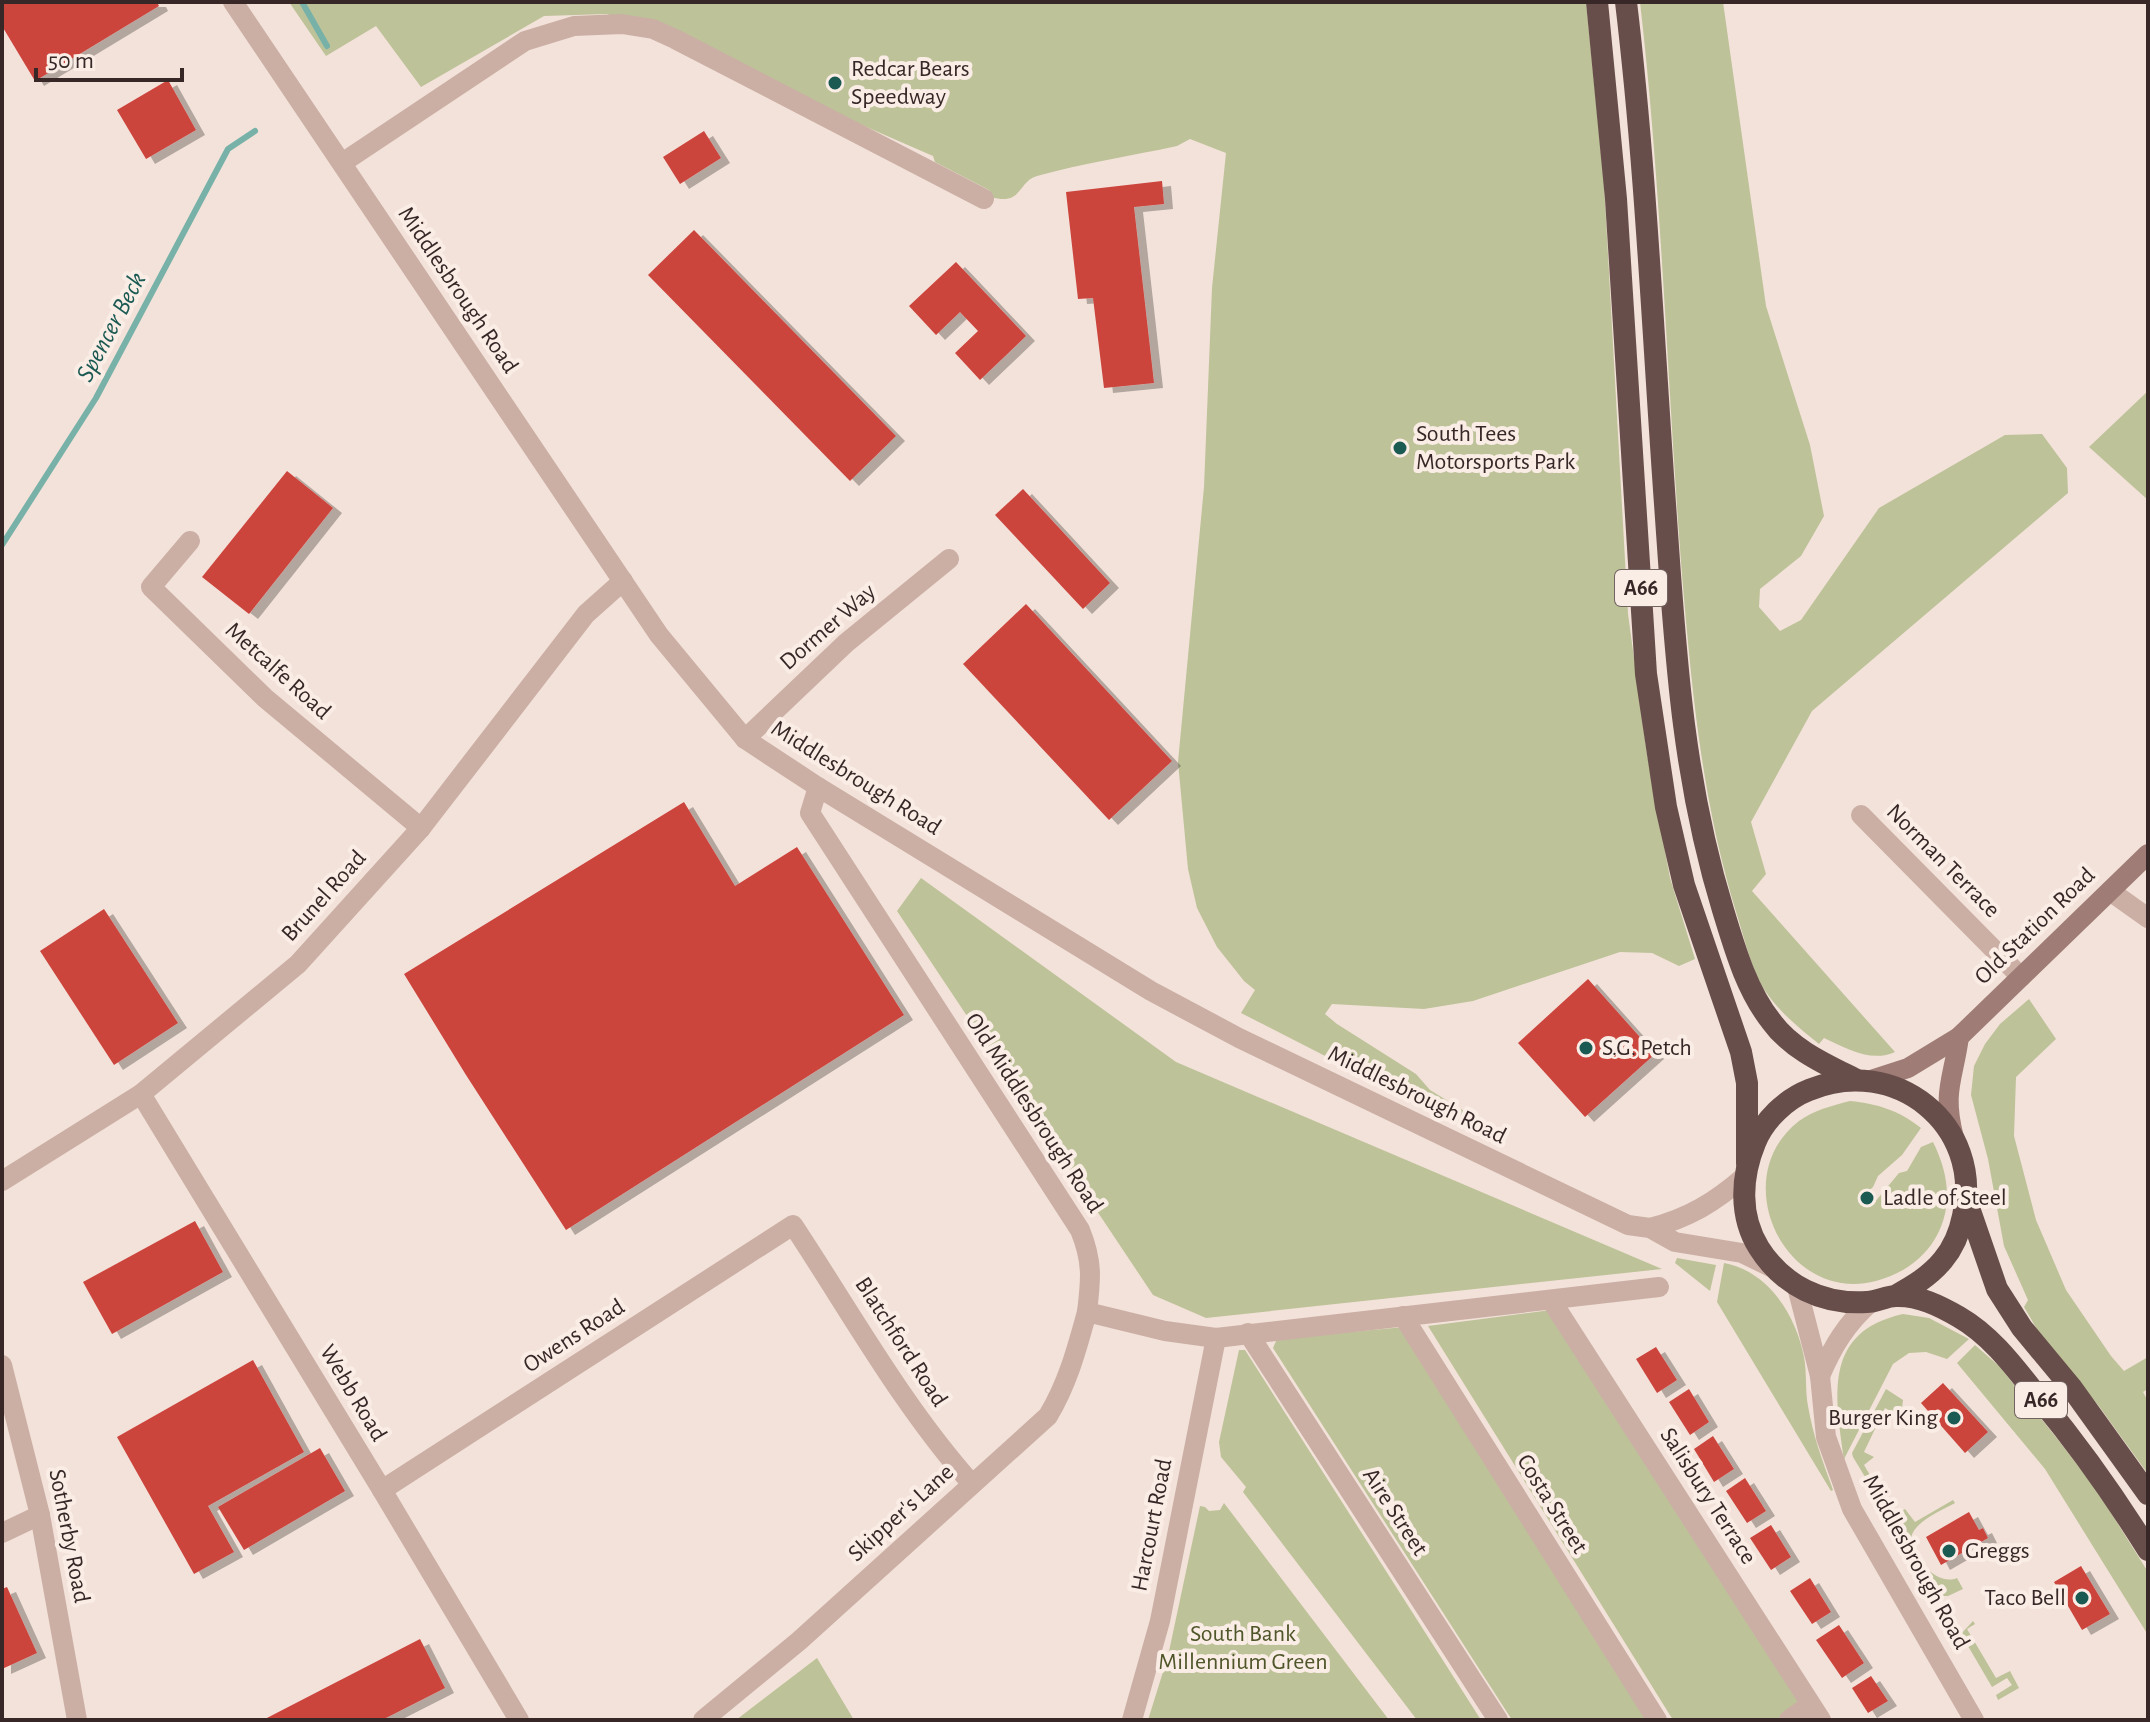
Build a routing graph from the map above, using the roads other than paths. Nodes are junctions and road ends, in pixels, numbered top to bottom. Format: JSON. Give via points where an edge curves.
{"nodes":[{"id":1,"x":233,"y":2,"type":"edge"},
{"id":2,"x":1597,"y":2,"type":"edge"},
{"id":3,"x":1626,"y":2,"type":"edge"},
{"id":4,"x":342,"y":163,"type":"junction"},
{"id":5,"x":984,"y":199,"type":"dead end"},
{"id":6,"x":190,"y":541,"type":"dead end"},
{"id":7,"x":949,"y":559,"type":"dead end"},
{"id":8,"x":623,"y":581,"type":"junction"},
{"id":9,"x":745,"y":739,"type":"junction"},
{"id":10,"x":818,"y":787,"type":"junction"},
{"id":11,"x":1861,"y":815,"type":"dead end"},
{"id":12,"x":421,"y":828,"type":"junction"},
{"id":13,"x":2148,"y":854,"type":"edge"},
{"id":14,"x":2110,"y":891,"type":"junction"},
{"id":15,"x":2148,"y":918,"type":"edge"},
{"id":16,"x":2021,"y":977,"type":"junction"},
{"id":17,"x":1959,"y":1037,"type":"junction"},
{"id":18,"x":1863,"y":1079,"type":"junction"},
{"id":19,"x":141,"y":1094,"type":"junction"},
{"id":20,"x":1954,"y":1138,"type":"junction"},
{"id":21,"x":1746,"y":1169,"type":"junction"},
{"id":22,"x":2,"y":1181,"type":"edge"},
{"id":23,"x":1967,"y":1201,"type":"junction"},
{"id":24,"x":793,"y":1225,"type":"joint"},
{"id":25,"x":1650,"y":1228,"type":"junction"},
{"id":26,"x":1775,"y":1269,"type":"junction"},
{"id":27,"x":1659,"y":1287,"type":"dead end"},
{"id":28,"x":1797,"y":1287,"type":"junction"},
{"id":29,"x":1895,"y":1296,"type":"junction"},
{"id":30,"x":1551,"y":1300,"type":"junction"},
{"id":31,"x":1871,"y":1302,"type":"junction"},
{"id":32,"x":1087,"y":1312,"type":"junction"},
{"id":33,"x":1403,"y":1316,"type":"junction"},
{"id":34,"x":1248,"y":1333,"type":"junction"},
{"id":35,"x":1216,"y":1338,"type":"junction"},
{"id":36,"x":2,"y":1365,"type":"edge"},
{"id":37,"x":1820,"y":1376,"type":"junction"},
{"id":38,"x":972,"y":1484,"type":"junction"},
{"id":39,"x":382,"y":1490,"type":"junction"},
{"id":40,"x":2148,"y":1494,"type":"edge"},
{"id":41,"x":40,"y":1515,"type":"junction"},
{"id":42,"x":2,"y":1533,"type":"edge"},
{"id":43,"x":2148,"y":1550,"type":"edge"},
{"id":44,"x":1816,"y":1712,"type":"edge"},
{"id":45,"x":77,"y":1720,"type":"edge"},
{"id":46,"x":519,"y":1720,"type":"edge"},
{"id":47,"x":703,"y":1720,"type":"edge"},
{"id":48,"x":1132,"y":1720,"type":"edge"},
{"id":49,"x":1498,"y":1720,"type":"edge"},
{"id":50,"x":1657,"y":1720,"type":"edge"},
{"id":51,"x":1789,"y":1720,"type":"edge"},
{"id":52,"x":1974,"y":1720,"type":"edge"}],
"edges":[{"from":1,"to":4,"type":"street","name":"Middlesbrough Road"},
{"from":2,"to":21,"type":"highway","number":"A66","via":[[1616,199],[1646,674],[1684,885],[1741,1052],[1747,1083]]},
{"from":3,"to":18,"type":"highway","number":"A66","via":[[1644,177],[1678,685],[1707,857],[1748,985],[1772,1023],[1801,1050]]},
{"from":4,"to":5,"type":"street","via":[[525,41],[574,26],[622,24],[675,39]]},
{"from":4,"to":8,"type":"street","name":"Middlesbrough Road"},
{"from":6,"to":12,"type":"street","name":"Metcalfe Road","via":[[151,587],[265,698]]},
{"from":7,"to":9,"type":"street","name":"Dormer Way","via":[[846,643]]},
{"from":8,"to":9,"type":"street","name":"Middlesbrough Road","via":[[659,635]]},
{"from":8,"to":12,"type":"street","name":"Brunel Road","via":[[586,614]]},
{"from":9,"to":10,"type":"street","name":"Middlesbrough Road"},
{"from":10,"to":25,"type":"street","name":"Middlesbrough Road","via":[[1151,991],[1239,1038],[1628,1225]]},
{"from":10,"to":32,"type":"street","name":"Old Middlesbrough Road","via":[[810,813],[1080,1230],[1092,1274]]},
{"from":11,"to":16,"type":"street","name":"Norman Terrace"},
{"from":12,"to":19,"type":"street","name":"Brunel Road","via":[[298,964]]},
{"from":13,"to":14,"type":"main road","name":"Old Station Road"},
{"from":14,"to":15,"type":"street"},
{"from":14,"to":16,"type":"main road","name":"Old Station Road"},
{"from":16,"to":17,"type":"main road","name":"Old Station Road"},
{"from":17,"to":18,"type":"main road","name":"Old Station Road","via":[[1908,1068]]},
{"from":17,"to":20,"type":"main road","via":[[1947,1090]]},
{"from":18,"to":20,"type":"highway","number":"A66","via":[[1919,1099]]},
{"from":18,"to":21,"type":"highway","number":"A66","via":[[1826,1083],[1787,1103],[1758,1135]]},
{"from":19,"to":22,"type":"street","name":"Brunel Road"},
{"from":19,"to":39,"type":"street","name":"Webb Road"},
{"from":20,"to":23,"type":"highway","number":"A66","via":[[1965,1169]]},
{"from":21,"to":25,"type":"street","via":[[1718,1200]]},
{"from":21,"to":26,"type":"highway","number":"A66","via":[[1747,1220]]},
{"from":23,"to":29,"type":"highway","number":"A66","via":[[1960,1231],[1945,1258],[1923,1280]]},
{"from":23,"to":40,"type":"highway","number":"A66","via":[[2005,1302]]},
{"from":24,"to":38,"type":"street","name":"Blatchford Road","via":[[918,1417]]},
{"from":24,"to":39,"type":"street","name":"Owens Road"},
{"from":25,"to":26,"type":"street","name":"Middlesbrough Road","via":[[1675,1242],[1742,1253]]},
{"from":26,"to":28,"type":"highway","number":"A66"},
{"from":27,"to":30,"type":"street"},
{"from":28,"to":31,"type":"highway","number":"A66","via":[[1847,1303]]},
{"from":28,"to":37,"type":"street","name":"Middlesbrough Road"},
{"from":29,"to":31,"type":"highway","number":"A66"},
{"from":29,"to":43,"type":"highway","number":"A66","via":[[1922,1299],[1961,1318],[2006,1356],[2085,1455]]},
{"from":30,"to":33,"type":"street"},
{"from":30,"to":44,"type":"street","name":"Salisbury Terrace"},
{"from":31,"to":37,"type":"street","via":[[1838,1337]]},
{"from":32,"to":35,"type":"street"},
{"from":32,"to":38,"type":"street","name":"Skipper's Lane","via":[[1071,1369],[1048,1416]]},
{"from":33,"to":34,"type":"street"},
{"from":33,"to":50,"type":"street","name":"Costa Street"},
{"from":34,"to":35,"type":"street"},
{"from":34,"to":49,"type":"street","name":"Aire Street"},
{"from":35,"to":48,"type":"street","name":"Harcourt Road","via":[[1160,1621]]},
{"from":36,"to":41,"type":"street","name":"Sotherby Road"},
{"from":37,"to":52,"type":"street","name":"Middlesbrough Road","via":[[1826,1437],[1852,1509]]},
{"from":38,"to":47,"type":"street","name":"Skipper's Lane"},
{"from":39,"to":46,"type":"street","name":"Webb Road"},
{"from":41,"to":42,"type":"street"},
{"from":41,"to":45,"type":"street","name":"Sotherby Road"},
{"from":44,"to":51,"type":"street"}]}
